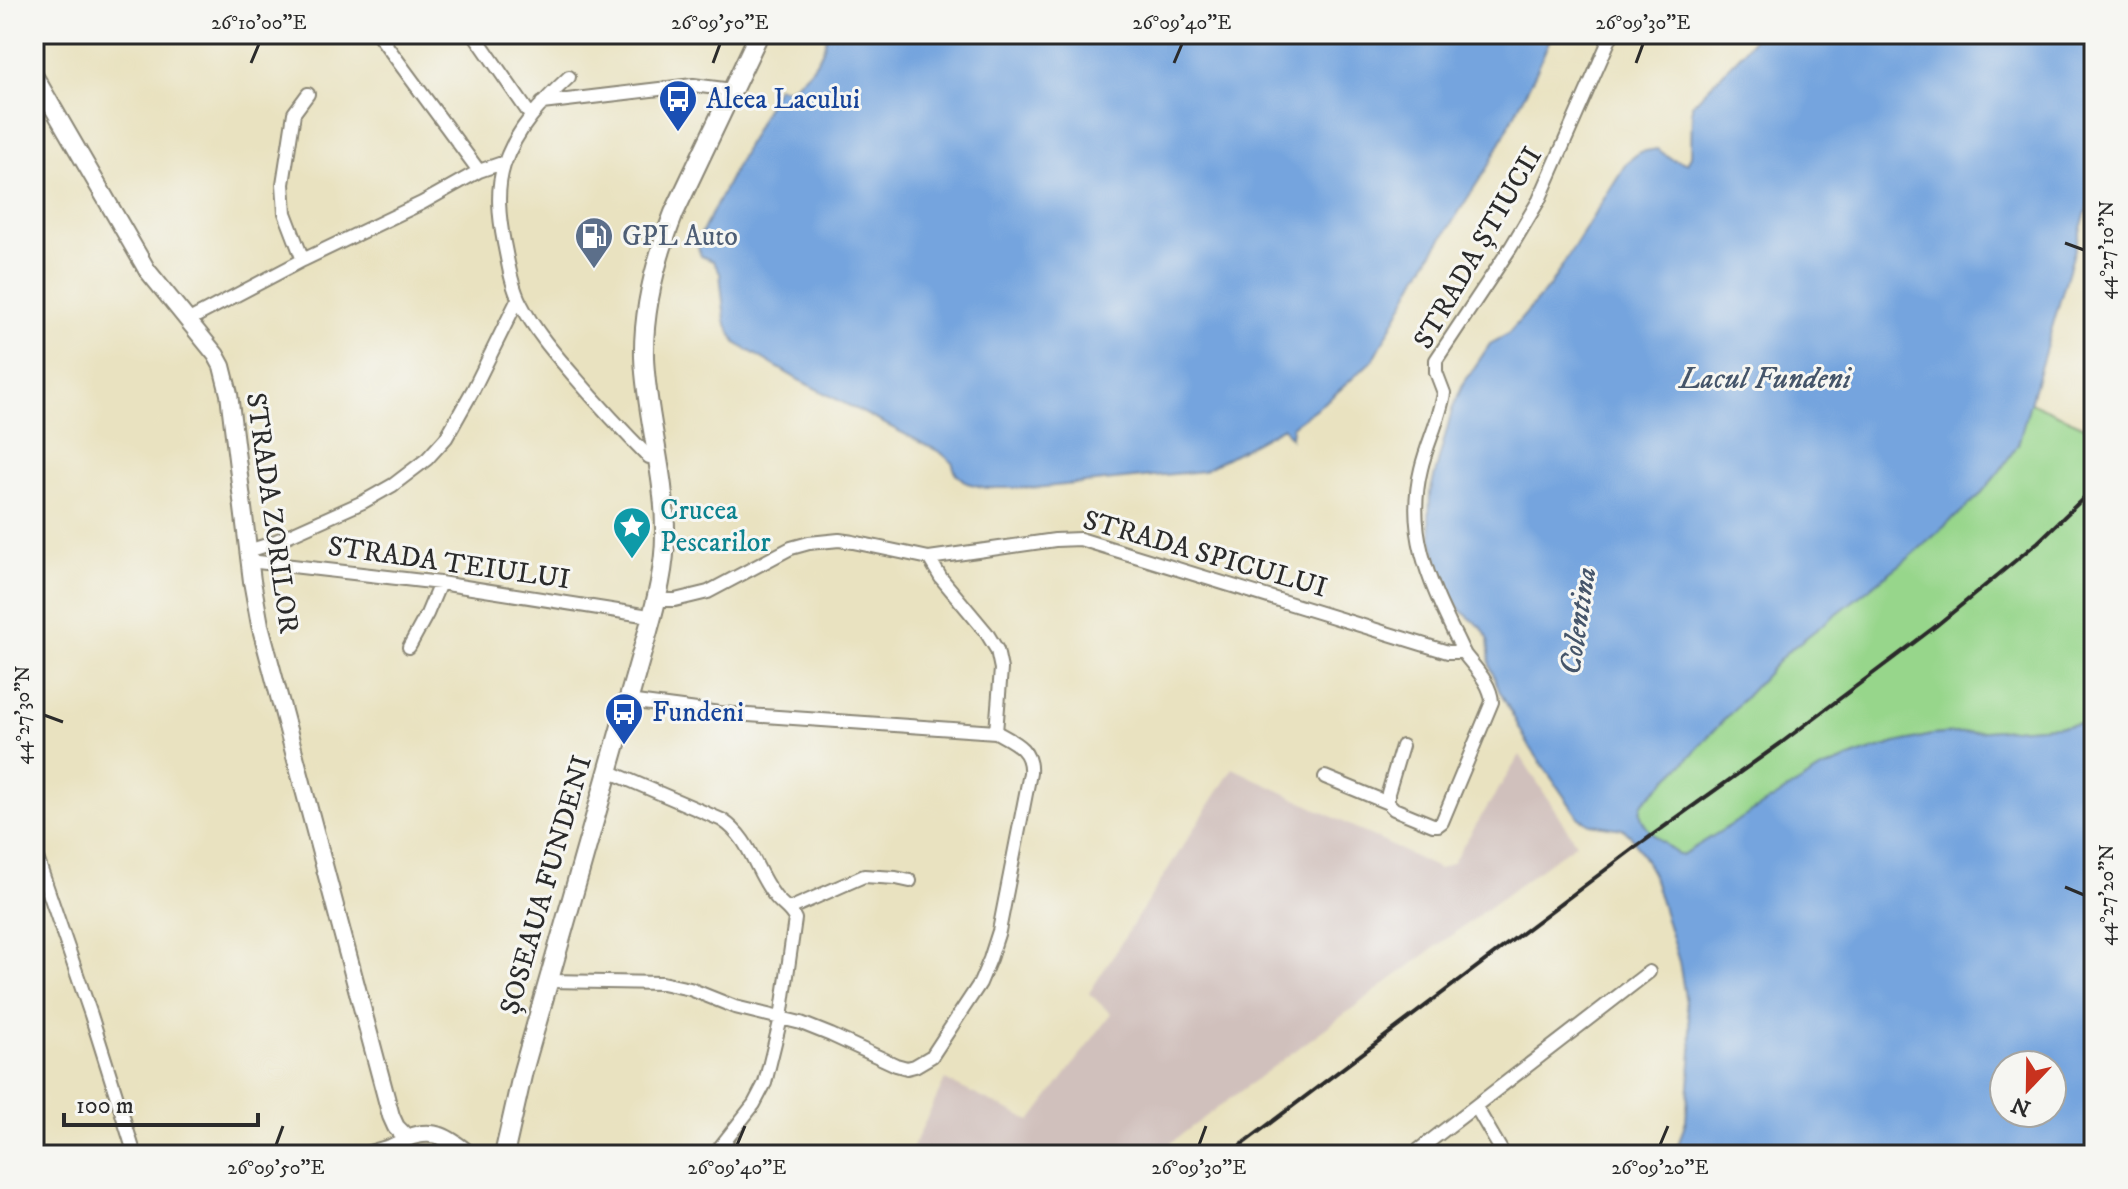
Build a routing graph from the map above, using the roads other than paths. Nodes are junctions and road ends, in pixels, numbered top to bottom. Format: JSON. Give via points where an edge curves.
{"nodes":[{"id":1,"x":378,"y":34,"type":"edge"},
{"id":2,"x":474,"y":34,"type":"edge"},
{"id":3,"x":747,"y":34,"type":"edge"},
{"id":4,"x":759,"y":34,"type":"edge"},
{"id":5,"x":1612,"y":34,"type":"edge"},
{"id":6,"x":34,"y":75,"type":"edge"},
{"id":7,"x":569,"y":77,"type":"dead end"},
{"id":8,"x":727,"y":89,"type":"junction"},
{"id":9,"x":308,"y":94,"type":"dead end"},
{"id":10,"x":542,"y":103,"type":"junction"},
{"id":11,"x":531,"y":116,"type":"junction"},
{"id":12,"x":505,"y":162,"type":"junction"},
{"id":13,"x":479,"y":171,"type":"junction"},
{"id":14,"x":303,"y":260,"type":"junction"},
{"id":15,"x":518,"y":299,"type":"junction"},
{"id":16,"x":187,"y":321,"type":"junction"},
{"id":17,"x":649,"y":457,"type":"junction"},
{"id":18,"x":248,"y":556,"type":"junction"},
{"id":19,"x":929,"y":558,"type":"junction"},
{"id":20,"x":440,"y":583,"type":"junction"},
{"id":21,"x":656,"y":600,"type":"junction"},
{"id":22,"x":643,"y":615,"type":"junction"},
{"id":23,"x":409,"y":647,"type":"dead end"},
{"id":24,"x":1463,"y":652,"type":"junction"},
{"id":25,"x":628,"y":701,"type":"junction"},
{"id":26,"x":996,"y":732,"type":"junction"},
{"id":27,"x":1402,"y":746,"type":"dead end"},
{"id":28,"x":608,"y":771,"type":"junction"},
{"id":29,"x":1325,"y":777,"type":"dead end"},
{"id":30,"x":1388,"y":803,"type":"junction"},
{"id":31,"x":34,"y":849,"type":"edge"},
{"id":32,"x":910,"y":881,"type":"dead end"},
{"id":33,"x":789,"y":909,"type":"junction"},
{"id":34,"x":1649,"y":972,"type":"dead end"},
{"id":35,"x":549,"y":981,"type":"junction"},
{"id":36,"x":781,"y":1018,"type":"junction"},
{"id":37,"x":1476,"y":1107,"type":"junction"},
{"id":38,"x":407,"y":1138,"type":"junction"},
{"id":39,"x":135,"y":1155,"type":"edge"},
{"id":40,"x":359,"y":1155,"type":"edge"},
{"id":41,"x":470,"y":1155,"type":"edge"},
{"id":42,"x":496,"y":1155,"type":"edge"},
{"id":43,"x":504,"y":1155,"type":"edge"},
{"id":44,"x":714,"y":1155,"type":"edge"},
{"id":45,"x":1412,"y":1155,"type":"edge"},
{"id":46,"x":1504,"y":1155,"type":"edge"}],
"edges":[{"from":1,"to":13,"type":"street"},
{"from":2,"to":11,"type":"street"},
{"from":3,"to":8,"type":"main road","name":"ȘOSEAUA FUNDENI"},
{"from":4,"to":8,"type":"main road","name":"ȘOSEAUA FUNDENI"},
{"from":5,"to":24,"type":"street","name":"STRADA ȘTIUCII","via":[[1539,200],[1436,360],[1444,393],[1417,488],[1416,529],[1432,586]]},
{"from":6,"to":16,"type":"street","name":"STRADA ZORILOR","via":[[147,270]]},
{"from":7,"to":10,"type":"street"},
{"from":8,"to":10,"type":"street","via":[[693,85]]},
{"from":8,"to":17,"type":"main road","name":"ȘOSEAUA FUNDENI","via":[[661,219],[643,282],[636,358]]},
{"from":8,"to":21,"type":"main road","name":"ȘOSEAUA FUNDENI","via":[[674,213],[648,302],[644,358],[665,522]]},
{"from":9,"to":14,"type":"street","via":[[294,113],[283,184],[285,213]]},
{"from":10,"to":11,"type":"street"},
{"from":11,"to":12,"type":"street"},
{"from":12,"to":13,"type":"street"},
{"from":12,"to":15,"type":"street","via":[[500,216]]},
{"from":13,"to":14,"type":"street"},
{"from":14,"to":16,"type":"street"},
{"from":15,"to":17,"type":"street","via":[[547,344]]},
{"from":15,"to":18,"type":"street","via":[[446,438],[427,459],[363,502]]},
{"from":16,"to":18,"type":"street","name":"STRADA ZORILOR","via":[[216,355],[226,380]]},
{"from":17,"to":22,"type":"main road","name":"ȘOSEAUA FUNDENI","via":[[657,536]]},
{"from":18,"to":20,"type":"street","name":"STRADA TEIULUI"},
{"from":18,"to":38,"type":"street","name":"STRADA ZORILOR","via":[[265,645],[391,1116]]},
{"from":19,"to":21,"type":"street","name":"STRADA SPICULUI","via":[[839,540],[809,543],[708,592]]},
{"from":19,"to":24,"type":"street","name":"STRADA SPICULUI","via":[[1080,539],[1448,652]]},
{"from":19,"to":26,"type":"street","via":[[997,650],[1001,669]]},
{"from":20,"to":22,"type":"street","name":"STRADA TEIULUI"},
{"from":20,"to":23,"type":"street"},
{"from":21,"to":25,"type":"main road","name":"ȘOSEAUA FUNDENI"},
{"from":22,"to":42,"type":"main road","name":"ȘOSEAUA FUNDENI"},
{"from":24,"to":30,"type":"street","name":"STRADA ȘTIUCII","via":[[1487,684],[1492,702],[1442,822],[1433,825]]},
{"from":25,"to":26,"type":"street","via":[[720,713]]},
{"from":25,"to":28,"type":"main road","name":"ȘOSEAUA FUNDENI"},
{"from":26,"to":36,"type":"street","via":[[1028,754],[1030,773],[990,959],[938,1049],[923,1063],[907,1068]]},
{"from":27,"to":30,"type":"street"},
{"from":28,"to":33,"type":"street","via":[[733,827],[774,896]]},
{"from":28,"to":35,"type":"main road","name":"ȘOSEAUA FUNDENI"},
{"from":29,"to":30,"type":"street"},
{"from":31,"to":39,"type":"street"},
{"from":32,"to":33,"type":"street","via":[[864,876]]},
{"from":33,"to":36,"type":"street","via":[[795,919]]},
{"from":34,"to":37,"type":"street"},
{"from":35,"to":36,"type":"street","via":[[662,983]]},
{"from":35,"to":43,"type":"main road","name":"ȘOSEAUA FUNDENI"},
{"from":36,"to":44,"type":"street","via":[[761,1095]]},
{"from":37,"to":45,"type":"street"},
{"from":37,"to":46,"type":"street"},
{"from":38,"to":40,"type":"street"},
{"from":38,"to":41,"type":"street","via":[[435,1134]]}]}
